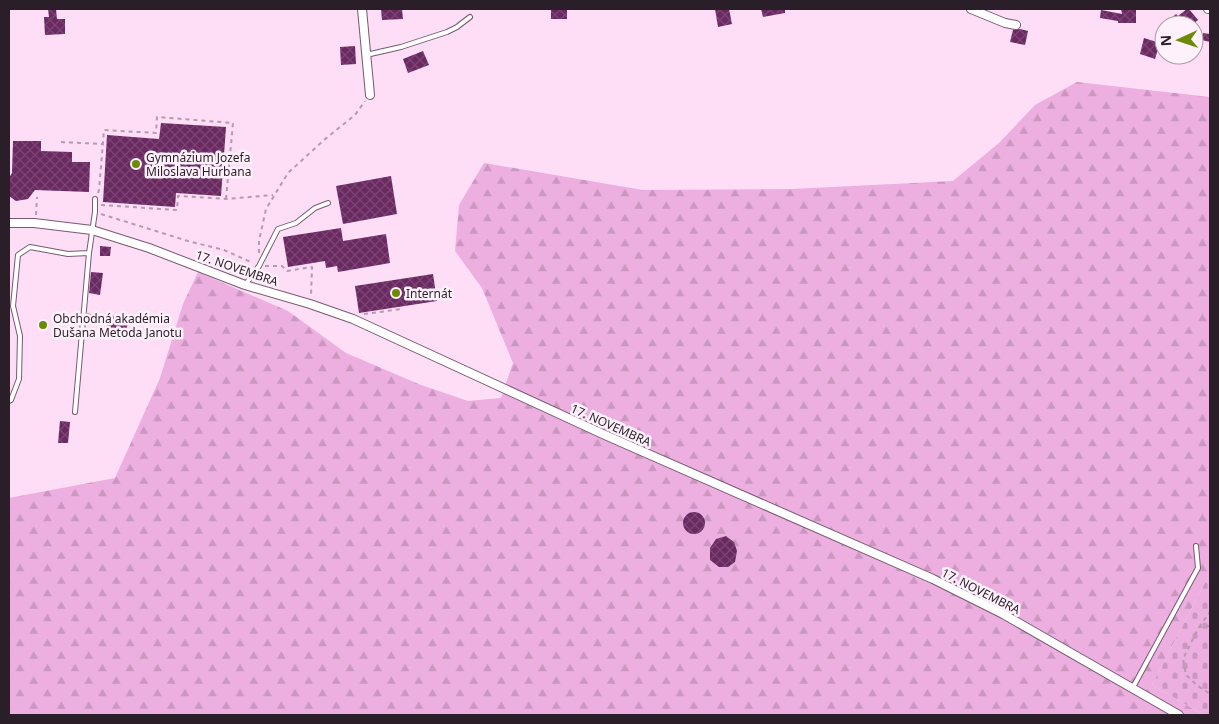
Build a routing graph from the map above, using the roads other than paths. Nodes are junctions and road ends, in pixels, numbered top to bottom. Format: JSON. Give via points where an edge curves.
{"nodes":[{"id":1,"x":362,"y":9,"type":"edge"},
{"id":2,"x":971,"y":9,"type":"edge"},
{"id":3,"x":470,"y":17,"type":"dead end"},
{"id":4,"x":1016,"y":26,"type":"dead end"},
{"id":5,"x":366,"y":55,"type":"junction"},
{"id":6,"x":370,"y":95,"type":"road end"},
{"id":7,"x":95,"y":199,"type":"dead end"},
{"id":8,"x":328,"y":203,"type":"dead end"},
{"id":9,"x":9,"y":223,"type":"edge"},
{"id":10,"x":92,"y":230,"type":"junction"},
{"id":11,"x":89,"y":253,"type":"junction"},
{"id":12,"x":245,"y":284,"type":"junction"},
{"id":13,"x":84,"y":315,"type":"junction"},
{"id":14,"x":105,"y":322,"type":"dead end"},
{"id":15,"x":9,"y":401,"type":"edge"},
{"id":16,"x":76,"y":412,"type":"dead end"},
{"id":17,"x":1196,"y":546,"type":"dead end"},
{"id":18,"x":1132,"y":689,"type":"junction"},
{"id":19,"x":1179,"y":715,"type":"edge"}],
"edges":[{"from":1,"to":5,"type":"street"},
{"from":2,"to":4,"type":"street"},
{"from":3,"to":5,"type":"lane","via":[[447,32]]},
{"from":5,"to":6,"type":"street"},
{"from":7,"to":10,"type":"lane"},
{"from":8,"to":12,"type":"lane","via":[[315,208],[296,223],[278,229],[259,266]]},
{"from":9,"to":10,"type":"street","name":"17. NOVEMBRA"},
{"from":10,"to":11,"type":"lane"},
{"from":10,"to":12,"type":"street","name":"17. NOVEMBRA"},
{"from":11,"to":13,"type":"lane"},
{"from":11,"to":15,"type":"lane","via":[[68,254],[30,247],[18,254],[13,306],[20,336],[19,379]]},
{"from":12,"to":18,"type":"street","name":"17. NOVEMBRA","via":[[353,319],[605,435],[933,579],[1003,614]]},
{"from":13,"to":14,"type":"lane"},
{"from":13,"to":16,"type":"lane"},
{"from":17,"to":18,"type":"lane","via":[[1198,568]]},
{"from":18,"to":19,"type":"street","name":"17. NOVEMBRA"}]}
